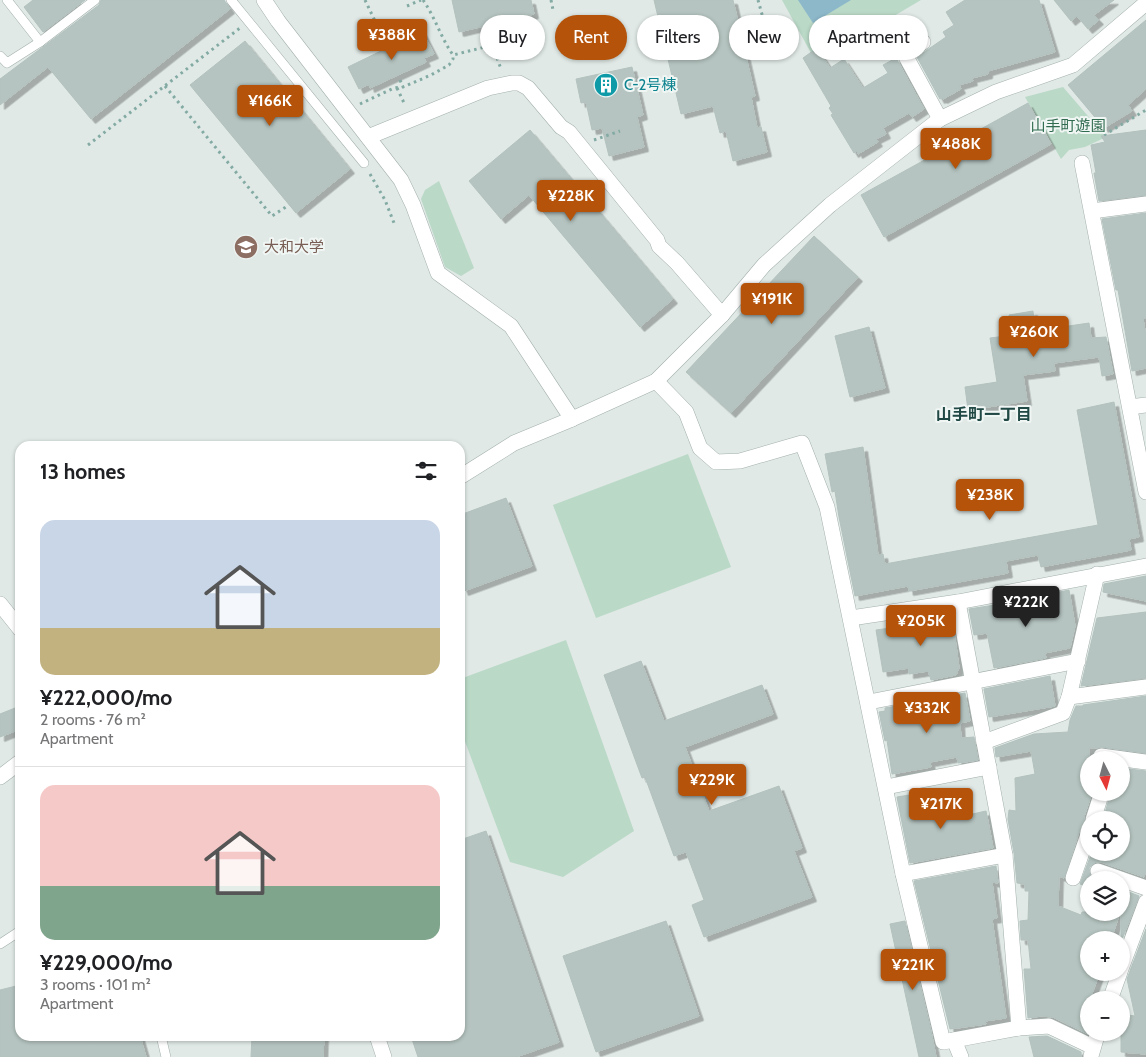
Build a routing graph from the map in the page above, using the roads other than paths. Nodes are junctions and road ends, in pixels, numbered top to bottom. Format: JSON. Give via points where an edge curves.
{"nodes":[{"id":1,"x":7,"y":0,"type":"edge"},
{"id":2,"x":95,"y":0,"type":"edge"},
{"id":3,"x":231,"y":0,"type":"edge"},
{"id":4,"x":264,"y":0,"type":"edge"},
{"id":5,"x":1146,"y":3,"type":"edge"},
{"id":6,"x":40,"y":42,"type":"junction"},
{"id":7,"x":0,"y":56,"type":"edge"},
{"id":8,"x":908,"y":60,"type":"edge"},
{"id":9,"x":940,"y":119,"type":"junction"},
{"id":10,"x":368,"y":137,"type":"junction"},
{"id":11,"x":1082,"y":162,"type":"dead end"},
{"id":12,"x":364,"y":163,"type":"road end"},
{"id":13,"x":1146,"y":204,"type":"edge"},
{"id":14,"x":1092,"y":211,"type":"junction"},
{"id":15,"x":722,"y":315,"type":"junction"},
{"id":16,"x":656,"y":381,"type":"junction"},
{"id":17,"x":1146,"y":405,"type":"edge"},
{"id":18,"x":1130,"y":407,"type":"junction"},
{"id":19,"x":572,"y":419,"type":"junction"},
{"id":20,"x":465,"y":474,"type":"edge"},
{"id":21,"x":1146,"y":492,"type":"edge"},
{"id":22,"x":1146,"y":566,"type":"edge"},
{"id":23,"x":1097,"y":574,"type":"junction"},
{"id":24,"x":958,"y":602,"type":"junction"},
{"id":25,"x":0,"y":604,"type":"edge"},
{"id":26,"x":851,"y":618,"type":"junction"},
{"id":27,"x":15,"y":623,"type":"edge"},
{"id":28,"x":1078,"y":661,"type":"junction"},
{"id":29,"x":973,"y":681,"type":"junction"},
{"id":30,"x":1146,"y":687,"type":"edge"},
{"id":31,"x":1069,"y":697,"type":"junction"},
{"id":32,"x":869,"y":702,"type":"junction"},
{"id":33,"x":984,"y":742,"type":"junction"},
{"id":34,"x":1130,"y":760,"type":"edge"},
{"id":35,"x":1146,"y":762,"type":"edge"},
{"id":36,"x":15,"y":766,"type":"edge"},
{"id":37,"x":989,"y":767,"type":"junction"},
{"id":38,"x":0,"y":777,"type":"edge"},
{"id":39,"x":886,"y":787,"type":"junction"},
{"id":40,"x":1005,"y":855,"type":"junction"},
{"id":41,"x":1080,"y":858,"type":"edge"},
{"id":42,"x":903,"y":874,"type":"junction"},
{"id":43,"x":1073,"y":878,"type":"dead end"},
{"id":44,"x":1130,"y":882,"type":"edge"},
{"id":45,"x":1146,"y":888,"type":"edge"},
{"id":46,"x":1146,"y":902,"type":"edge"},
{"id":47,"x":15,"y":935,"type":"edge"},
{"id":48,"x":0,"y":944,"type":"edge"},
{"id":49,"x":1130,"y":946,"type":"edge"},
{"id":50,"x":1019,"y":1028,"type":"junction"},
{"id":51,"x":954,"y":1040,"type":"junction"},
{"id":52,"x":162,"y":1041,"type":"edge"},
{"id":53,"x":378,"y":1041,"type":"edge"},
{"id":54,"x":1092,"y":1052,"type":"edge"},
{"id":55,"x":166,"y":1057,"type":"edge"},
{"id":56,"x":384,"y":1057,"type":"edge"},
{"id":57,"x":962,"y":1057,"type":"edge"}],
"edges":[{"from":1,"to":6,"type":"lane"},
{"from":2,"to":6,"type":"lane"},
{"from":3,"to":12,"type":"lane"},
{"from":4,"to":10,"type":"street"},
{"from":5,"to":9,"type":"street","via":[[1073,65],[996,92]]},
{"from":6,"to":7,"type":"lane","via":[[7,63]]},
{"from":8,"to":9,"type":"street"},
{"from":9,"to":15,"type":"street","via":[[830,205],[764,265]]},
{"from":10,"to":15,"type":"street","via":[[488,88],[512,82],[524,85],[569,132],[659,246]]},
{"from":10,"to":19,"type":"street","via":[[401,180],[438,273],[511,326]]},
{"from":11,"to":14,"type":"street"},
{"from":13,"to":14,"type":"street"},
{"from":14,"to":18,"type":"street"},
{"from":15,"to":16,"type":"street"},
{"from":16,"to":19,"type":"street"},
{"from":16,"to":26,"type":"street","via":[[686,412],[700,448],[716,462],[740,461],[802,443],[828,507]]},
{"from":17,"to":18,"type":"street"},
{"from":18,"to":21,"type":"street"},
{"from":19,"to":20,"type":"street","via":[[514,443]]},
{"from":22,"to":23,"type":"street"},
{"from":23,"to":24,"type":"street"},
{"from":23,"to":28,"type":"street"},
{"from":24,"to":26,"type":"street"},
{"from":24,"to":29,"type":"street"},
{"from":25,"to":27,"type":"street"},
{"from":26,"to":32,"type":"street"},
{"from":28,"to":29,"type":"street"},
{"from":28,"to":31,"type":"street"},
{"from":29,"to":32,"type":"street"},
{"from":29,"to":33,"type":"street"},
{"from":30,"to":31,"type":"street"},
{"from":31,"to":33,"type":"street","via":[[1063,713]]},
{"from":32,"to":39,"type":"street"},
{"from":33,"to":37,"type":"street"},
{"from":34,"to":35,"type":"street"},
{"from":36,"to":38,"type":"street"},
{"from":37,"to":39,"type":"street"},
{"from":37,"to":40,"type":"street"},
{"from":39,"to":42,"type":"street"},
{"from":40,"to":42,"type":"street"},
{"from":40,"to":50,"type":"street"},
{"from":41,"to":43,"type":"street"},
{"from":42,"to":51,"type":"street","via":[[943,1042]]},
{"from":44,"to":45,"type":"street"},
{"from":46,"to":49,"type":"street"},
{"from":47,"to":48,"type":"lane"},
{"from":50,"to":51,"type":"street"},
{"from":50,"to":54,"type":"street","via":[[1049,1026]]},
{"from":51,"to":57,"type":"street"},
{"from":52,"to":55,"type":"lane"},
{"from":53,"to":56,"type":"street"}]}
